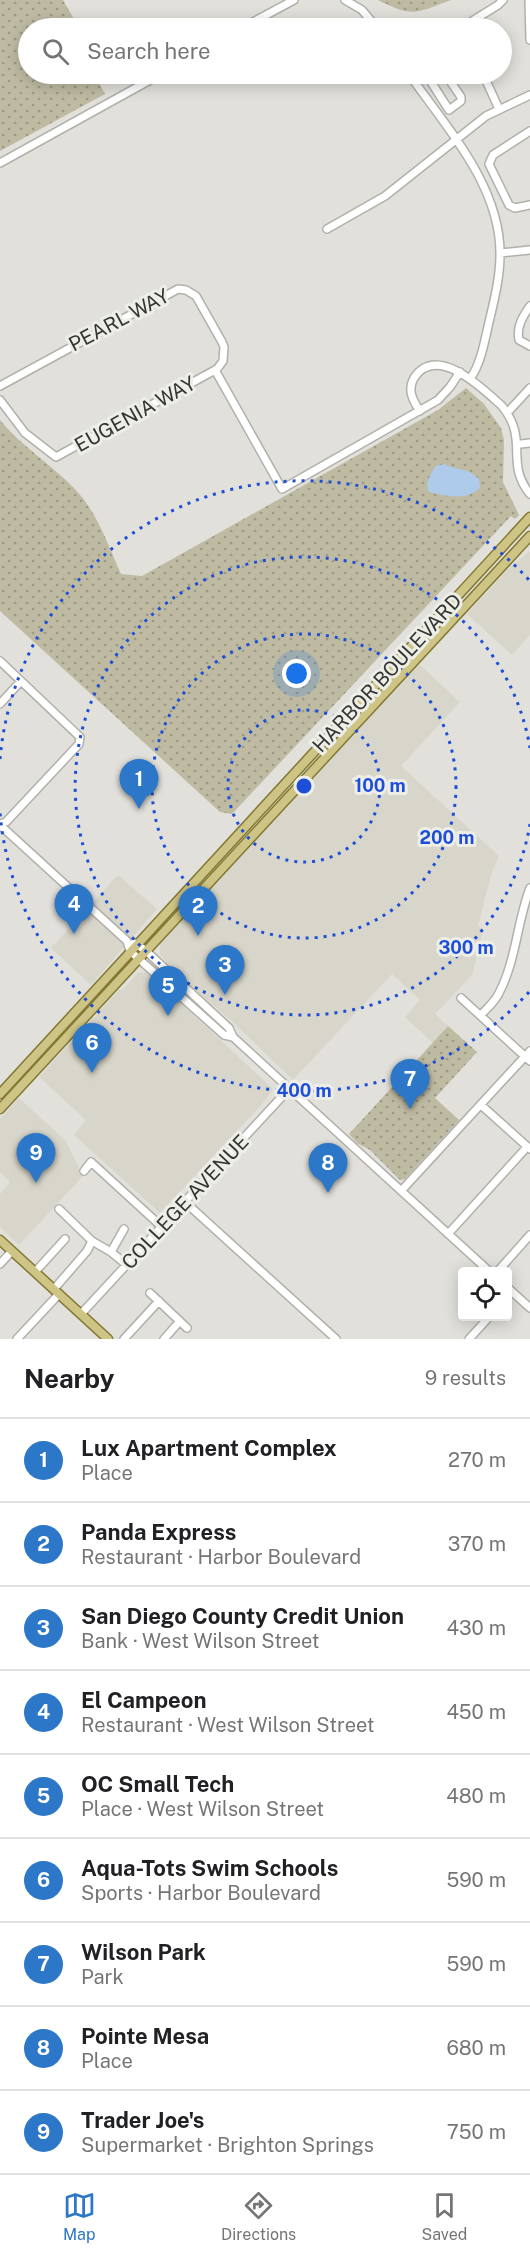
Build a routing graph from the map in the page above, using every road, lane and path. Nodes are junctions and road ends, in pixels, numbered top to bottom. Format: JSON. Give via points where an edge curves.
{"nodes":[{"id":1,"x":294,"y":0,"type":"edge"},
{"id":2,"x":345,"y":0,"type":"edge"},
{"id":3,"x":503,"y":0,"type":"edge"},
{"id":4,"x":529,"y":0,"type":"edge"},
{"id":5,"x":261,"y":18,"type":"edge"},
{"id":6,"x":369,"y":18,"type":"edge"},
{"id":7,"x":477,"y":18,"type":"edge"},
{"id":8,"x":530,"y":40,"type":"edge"},
{"id":9,"x":143,"y":84,"type":"edge"},
{"id":10,"x":415,"y":84,"type":"edge"},
{"id":11,"x":432,"y":84,"type":"edge"},
{"id":12,"x":452,"y":84,"type":"edge"},
{"id":13,"x":488,"y":84,"type":"edge"},
{"id":14,"x":530,"y":95,"type":"edge"},
{"id":15,"x":499,"y":109,"type":"junction"},
{"id":16,"x":530,"y":131,"type":"edge"},
{"id":17,"x":455,"y":140,"type":"junction"},
{"id":18,"x":0,"y":163,"type":"edge"},
{"id":19,"x":530,"y":205,"type":"edge"},
{"id":20,"x":327,"y":229,"type":"dead end"},
{"id":21,"x":530,"y":250,"type":"edge"},
{"id":22,"x":500,"y":253,"type":"junction"},
{"id":23,"x":530,"y":306,"type":"edge"},
{"id":24,"x":530,"y":346,"type":"edge"},
{"id":25,"x":215,"y":370,"type":"junction"},
{"id":26,"x":460,"y":372,"type":"junction"},
{"id":27,"x":470,"y":379,"type":"junction"},
{"id":28,"x":0,"y":386,"type":"edge"},
{"id":29,"x":530,"y":388,"type":"edge"},
{"id":30,"x":0,"y":400,"type":"edge"},
{"id":31,"x":420,"y":411,"type":"junction"},
{"id":32,"x":508,"y":412,"type":"junction"},
{"id":33,"x":530,"y":437,"type":"edge"},
{"id":34,"x":521,"y":441,"type":"junction"},
{"id":35,"x":530,"y":443,"type":"edge"},
{"id":36,"x":530,"y":494,"type":"edge"},
{"id":37,"x":530,"y":517,"type":"edge"},
{"id":38,"x":530,"y":536,"type":"edge"},
{"id":39,"x":0,"y":662,"type":"edge"},
{"id":40,"x":21,"y":681,"type":"junction"},
{"id":41,"x":0,"y":704,"type":"edge"},
{"id":42,"x":0,"y":825,"type":"edge"},
{"id":43,"x":530,"y":888,"type":"edge"},
{"id":44,"x":127,"y":941,"type":"junction"},
{"id":45,"x":137,"y":943,"type":"junction"},
{"id":46,"x":145,"y":950,"type":"junction"},
{"id":47,"x":130,"y":951,"type":"junction"},
{"id":48,"x":138,"y":958,"type":"junction"},
{"id":49,"x":461,"y":998,"type":"dead end"},
{"id":50,"x":481,"y":1015,"type":"junction"},
{"id":51,"x":233,"y":1037,"type":"junction"},
{"id":52,"x":528,"y":1056,"type":"edge"},
{"id":53,"x":289,"y":1089,"type":"junction"},
{"id":54,"x":0,"y":1094,"type":"edge"},
{"id":55,"x":481,"y":1105,"type":"junction"},
{"id":56,"x":0,"y":1109,"type":"edge"},
{"id":57,"x":529,"y":1148,"type":"edge"},
{"id":58,"x":84,"y":1171,"type":"dead end"},
{"id":59,"x":401,"y":1191,"type":"junction"},
{"id":60,"x":185,"y":1202,"type":"junction"},
{"id":61,"x":58,"y":1209,"type":"dead end"},
{"id":62,"x":162,"y":1227,"type":"junction"},
{"id":63,"x":124,"y":1229,"type":"dead end"},
{"id":64,"x":448,"y":1234,"type":"junction"},
{"id":65,"x":530,"y":1235,"type":"edge"},
{"id":66,"x":65,"y":1239,"type":"dead end"},
{"id":67,"x":0,"y":1240,"type":"edge"},
{"id":68,"x":92,"y":1241,"type":"junction"},
{"id":69,"x":12,"y":1251,"type":"junction"},
{"id":70,"x":111,"y":1252,"type":"junction"},
{"id":71,"x":0,"y":1264,"type":"edge"},
{"id":72,"x":127,"y":1265,"type":"junction"},
{"id":73,"x":484,"y":1267,"type":"edge"},
{"id":74,"x":501,"y":1267,"type":"edge"},
{"id":75,"x":35,"y":1272,"type":"junction"},
{"id":76,"x":56,"y":1292,"type":"junction"},
{"id":77,"x":150,"y":1293,"type":"dead end"},
{"id":78,"x":512,"y":1294,"type":"edge"},
{"id":79,"x":159,"y":1301,"type":"junction"},
{"id":80,"x":530,"y":1308,"type":"edge"},
{"id":81,"x":81,"y":1314,"type":"junction"},
{"id":82,"x":180,"y":1321,"type":"junction"},
{"id":83,"x":486,"y":1321,"type":"edge"},
{"id":84,"x":187,"y":1328,"type":"dead end"},
{"id":85,"x":17,"y":1339,"type":"edge"},
{"id":86,"x":108,"y":1339,"type":"edge"},
{"id":87,"x":124,"y":1339,"type":"edge"},
{"id":88,"x":164,"y":1339,"type":"edge"},
{"id":89,"x":336,"y":1339,"type":"edge"},
{"id":90,"x":469,"y":1339,"type":"edge"}],
"edges":[{"from":1,"to":5,"type":"street"},
{"from":2,"to":6,"type":"street"},
{"from":3,"to":7,"type":"street"},
{"from":4,"to":8,"type":"street"},
{"from":9,"to":18,"type":"street"},
{"from":10,"to":17,"type":"street"},
{"from":11,"to":12,"type":"street","via":[[449,110],[461,101]]},
{"from":13,"to":15,"type":"street"},
{"from":14,"to":15,"type":"street"},
{"from":15,"to":17,"type":"street"},
{"from":16,"to":19,"type":"street","via":[[493,154],[489,164],[509,205]]},
{"from":17,"to":20,"type":"street","via":[[385,196]]},
{"from":17,"to":22,"type":"street","via":[[483,184],[495,217]]},
{"from":21,"to":22,"type":"street"},
{"from":22,"to":27,"type":"street","via":[[497,288],[480,357]]},
{"from":23,"to":24,"type":"street","via":[[518,333],[519,340]]},
{"from":25,"to":28,"type":"street","name":"PEARL WAY","via":[[223,361],[222,342],[196,296],[178,289]]},
{"from":25,"to":30,"type":"street","name":"EUGENIA WAY","via":[[56,457],[25,433]]},
{"from":25,"to":31,"type":"street","via":[[282,489]]},
{"from":26,"to":27,"type":"street"},
{"from":26,"to":31,"type":"street","via":[[444,394]]},
{"from":26,"to":31,"type":"street","via":[[430,365],[416,376],[411,396]]},
{"from":27,"to":32,"type":"street"},
{"from":29,"to":32,"type":"street"},
{"from":32,"to":34,"type":"street"},
{"from":33,"to":34,"type":"street"},
{"from":34,"to":35,"type":"street"},
{"from":34,"to":36,"type":"street","via":[[518,466]]},
{"from":37,"to":45,"type":"main road","name":"HARBOR BOULEVARD"},
{"from":38,"to":46,"type":"main road","name":"HARBOR BOULEVARD"},
{"from":39,"to":40,"type":"street"},
{"from":40,"to":41,"type":"street"},
{"from":40,"to":42,"type":"street","via":[[80,736],[79,744]]},
{"from":42,"to":44,"type":"street"},
{"from":43,"to":50,"type":"street","via":[[500,992]]},
{"from":44,"to":45,"type":"street"},
{"from":44,"to":47,"type":"street"},
{"from":45,"to":46,"type":"street"},
{"from":45,"to":47,"type":"main road","name":"HARBOR BOULEVARD"},
{"from":46,"to":48,"type":"main road","name":"HARBOR BOULEVARD"},
{"from":46,"to":51,"type":"street","via":[[229,1028]]},
{"from":47,"to":48,"type":"street"},
{"from":47,"to":54,"type":"main road","name":"HARBOR BOULEVARD"},
{"from":48,"to":51,"type":"street","via":[[224,1035]]},
{"from":48,"to":56,"type":"main road","name":"HARBOR BOULEVARD"},
{"from":49,"to":50,"type":"street"},
{"from":50,"to":52,"type":"street"},
{"from":51,"to":53,"type":"street"},
{"from":52,"to":55,"type":"street"},
{"from":53,"to":59,"type":"street"},
{"from":53,"to":60,"type":"street","name":"COLLEGE AVENUE"},
{"from":55,"to":57,"type":"street"},
{"from":55,"to":59,"type":"street"},
{"from":57,"to":64,"type":"street"},
{"from":58,"to":62,"type":"street","via":[[91,1162]]},
{"from":59,"to":64,"type":"street"},
{"from":60,"to":62,"type":"street","name":"COLLEGE AVENUE"},
{"from":60,"to":89,"type":"street"},
{"from":61,"to":68,"type":"street"},
{"from":62,"to":72,"type":"street","name":"COLLEGE AVENUE"},
{"from":63,"to":70,"type":"street"},
{"from":64,"to":73,"type":"street"},
{"from":65,"to":74,"type":"street"},
{"from":66,"to":75,"type":"street"},
{"from":67,"to":69,"type":"main road"},
{"from":68,"to":70,"type":"street"},
{"from":68,"to":76,"type":"street"},
{"from":69,"to":71,"type":"street"},
{"from":69,"to":75,"type":"main road"},
{"from":70,"to":72,"type":"street"},
{"from":72,"to":81,"type":"street","name":"COLLEGE AVENUE"},
{"from":75,"to":76,"type":"main road"},
{"from":76,"to":81,"type":"main road"},
{"from":76,"to":85,"type":"street"},
{"from":77,"to":79,"type":"street"},
{"from":78,"to":80,"type":"street"},
{"from":79,"to":82,"type":"street"},
{"from":79,"to":87,"type":"street"},
{"from":81,"to":86,"type":"main road"},
{"from":82,"to":84,"type":"street"},
{"from":82,"to":88,"type":"street"},
{"from":83,"to":90,"type":"street"}]}
